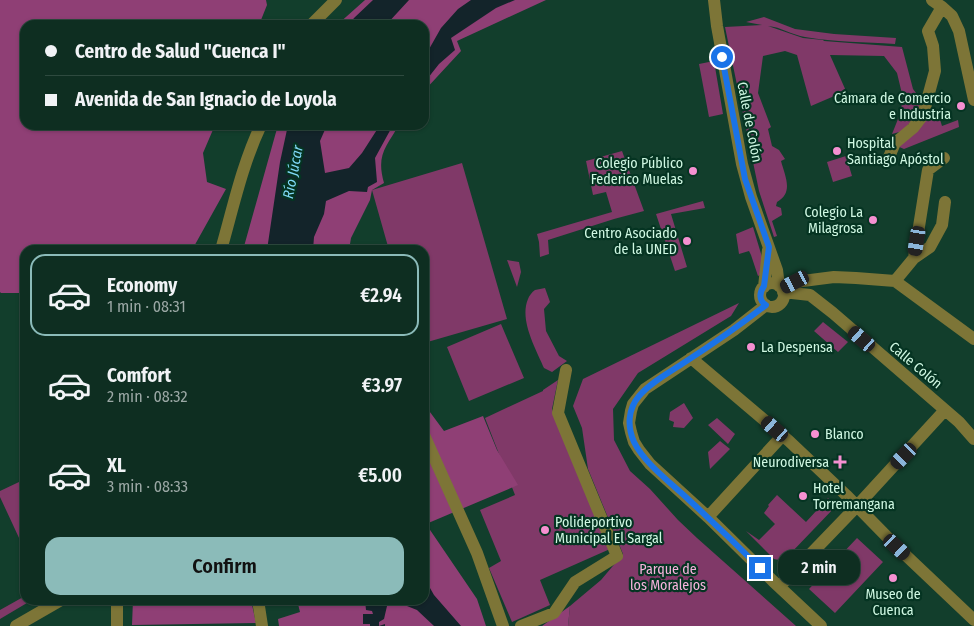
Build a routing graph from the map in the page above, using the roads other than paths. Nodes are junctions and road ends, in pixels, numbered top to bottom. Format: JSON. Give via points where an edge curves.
{"nodes":[{"id":1,"x":336,"y":0,"type":"edge"},
{"id":2,"x":714,"y":0,"type":"edge"},
{"id":3,"x":937,"y":3,"type":"edge"},
{"id":4,"x":324,"y":4,"type":"edge"},
{"id":5,"x":314,"y":20,"type":"edge"},
{"id":6,"x":974,"y":100,"type":"edge"},
{"id":7,"x":259,"y":130,"type":"edge"},
{"id":8,"x":889,"y":157,"type":"dead end"},
{"id":9,"x":944,"y":158,"type":"dead end"},
{"id":10,"x":944,"y":202,"type":"dead end"},
{"id":11,"x":222,"y":245,"type":"edge"},
{"id":12,"x":769,"y":247,"type":"junction"},
{"id":13,"x":914,"y":258,"type":"junction"},
{"id":14,"x":895,"y":282,"type":"junction"},
{"id":15,"x":764,"y":286,"type":"junction"},
{"id":16,"x":781,"y":289,"type":"junction"},
{"id":17,"x":766,"y":305,"type":"junction"},
{"id":18,"x":974,"y":339,"type":"edge"},
{"id":19,"x":691,"y":358,"type":"junction"},
{"id":20,"x":566,"y":370,"type":"dead end"},
{"id":21,"x":945,"y":410,"type":"junction"},
{"id":22,"x":783,"y":436,"type":"junction"},
{"id":23,"x":974,"y":439,"type":"edge"},
{"id":24,"x":429,"y":445,"type":"edge"},
{"id":25,"x":856,"y":507,"type":"junction"},
{"id":26,"x":708,"y":517,"type":"junction"},
{"id":27,"x":780,"y":586,"type":"junction"},
{"id":28,"x":52,"y":605,"type":"edge"},
{"id":29,"x":117,"y":605,"type":"edge"},
{"id":30,"x":259,"y":605,"type":"edge"},
{"id":31,"x":974,"y":620,"type":"edge"},
{"id":32,"x":16,"y":626,"type":"edge"},
{"id":33,"x":118,"y":626,"type":"edge"},
{"id":34,"x":262,"y":626,"type":"edge"},
{"id":35,"x":503,"y":626,"type":"edge"},
{"id":36,"x":522,"y":626,"type":"edge"},
{"id":37,"x":821,"y":626,"type":"edge"}],
"edges":[{"from":1,"to":4,"type":"street"},
{"from":2,"to":12,"type":"street","name":"Calle de Colón","via":[[742,164]]},
{"from":3,"to":6,"type":"street","via":[[952,16],[959,31]]},
{"from":3,"to":8,"type":"street","via":[[928,31],[935,71],[923,115],[895,143]]},
{"from":4,"to":5,"type":"street"},
{"from":7,"to":11,"type":"street","via":[[244,164]]},
{"from":9,"to":13,"type":"street","via":[[928,170]]},
{"from":10,"to":13,"type":"street","via":[[942,225],[930,247]]},
{"from":12,"to":15,"type":"street","name":"Calle de Colón"},
{"from":12,"to":16,"type":"street","name":"Calle de Colón"},
{"from":13,"to":14,"type":"street"},
{"from":14,"to":16,"type":"street","via":[[834,277],[795,282]]},
{"from":14,"to":18,"type":"street"},
{"from":15,"to":16,"type":"street","via":[[773,283]]},
{"from":15,"to":17,"type":"street","via":[[761,298]]},
{"from":16,"to":17,"type":"street","via":[[783,299],[779,304],[773,307]]},
{"from":16,"to":21,"type":"street","name":"Calle Colón","via":[[810,295]]},
{"from":17,"to":19,"type":"street"},
{"from":19,"to":22,"type":"street"},
{"from":19,"to":26,"type":"street","via":[[639,396],[630,411],[629,423],[634,442],[645,457]]},
{"from":20,"to":36,"type":"street","via":[[558,413],[617,556],[575,582],[554,613]]},
{"from":21,"to":23,"type":"street","name":"Calle Colón"},
{"from":21,"to":25,"type":"street"},
{"from":22,"to":25,"type":"street"},
{"from":22,"to":26,"type":"street"},
{"from":24,"to":35,"type":"street","via":[[469,535]]},
{"from":25,"to":27,"type":"street"},
{"from":25,"to":31,"type":"street"},
{"from":26,"to":27,"type":"street"},
{"from":27,"to":37,"type":"street"},
{"from":28,"to":32,"type":"street"},
{"from":29,"to":33,"type":"street"},
{"from":30,"to":34,"type":"street"}]}
